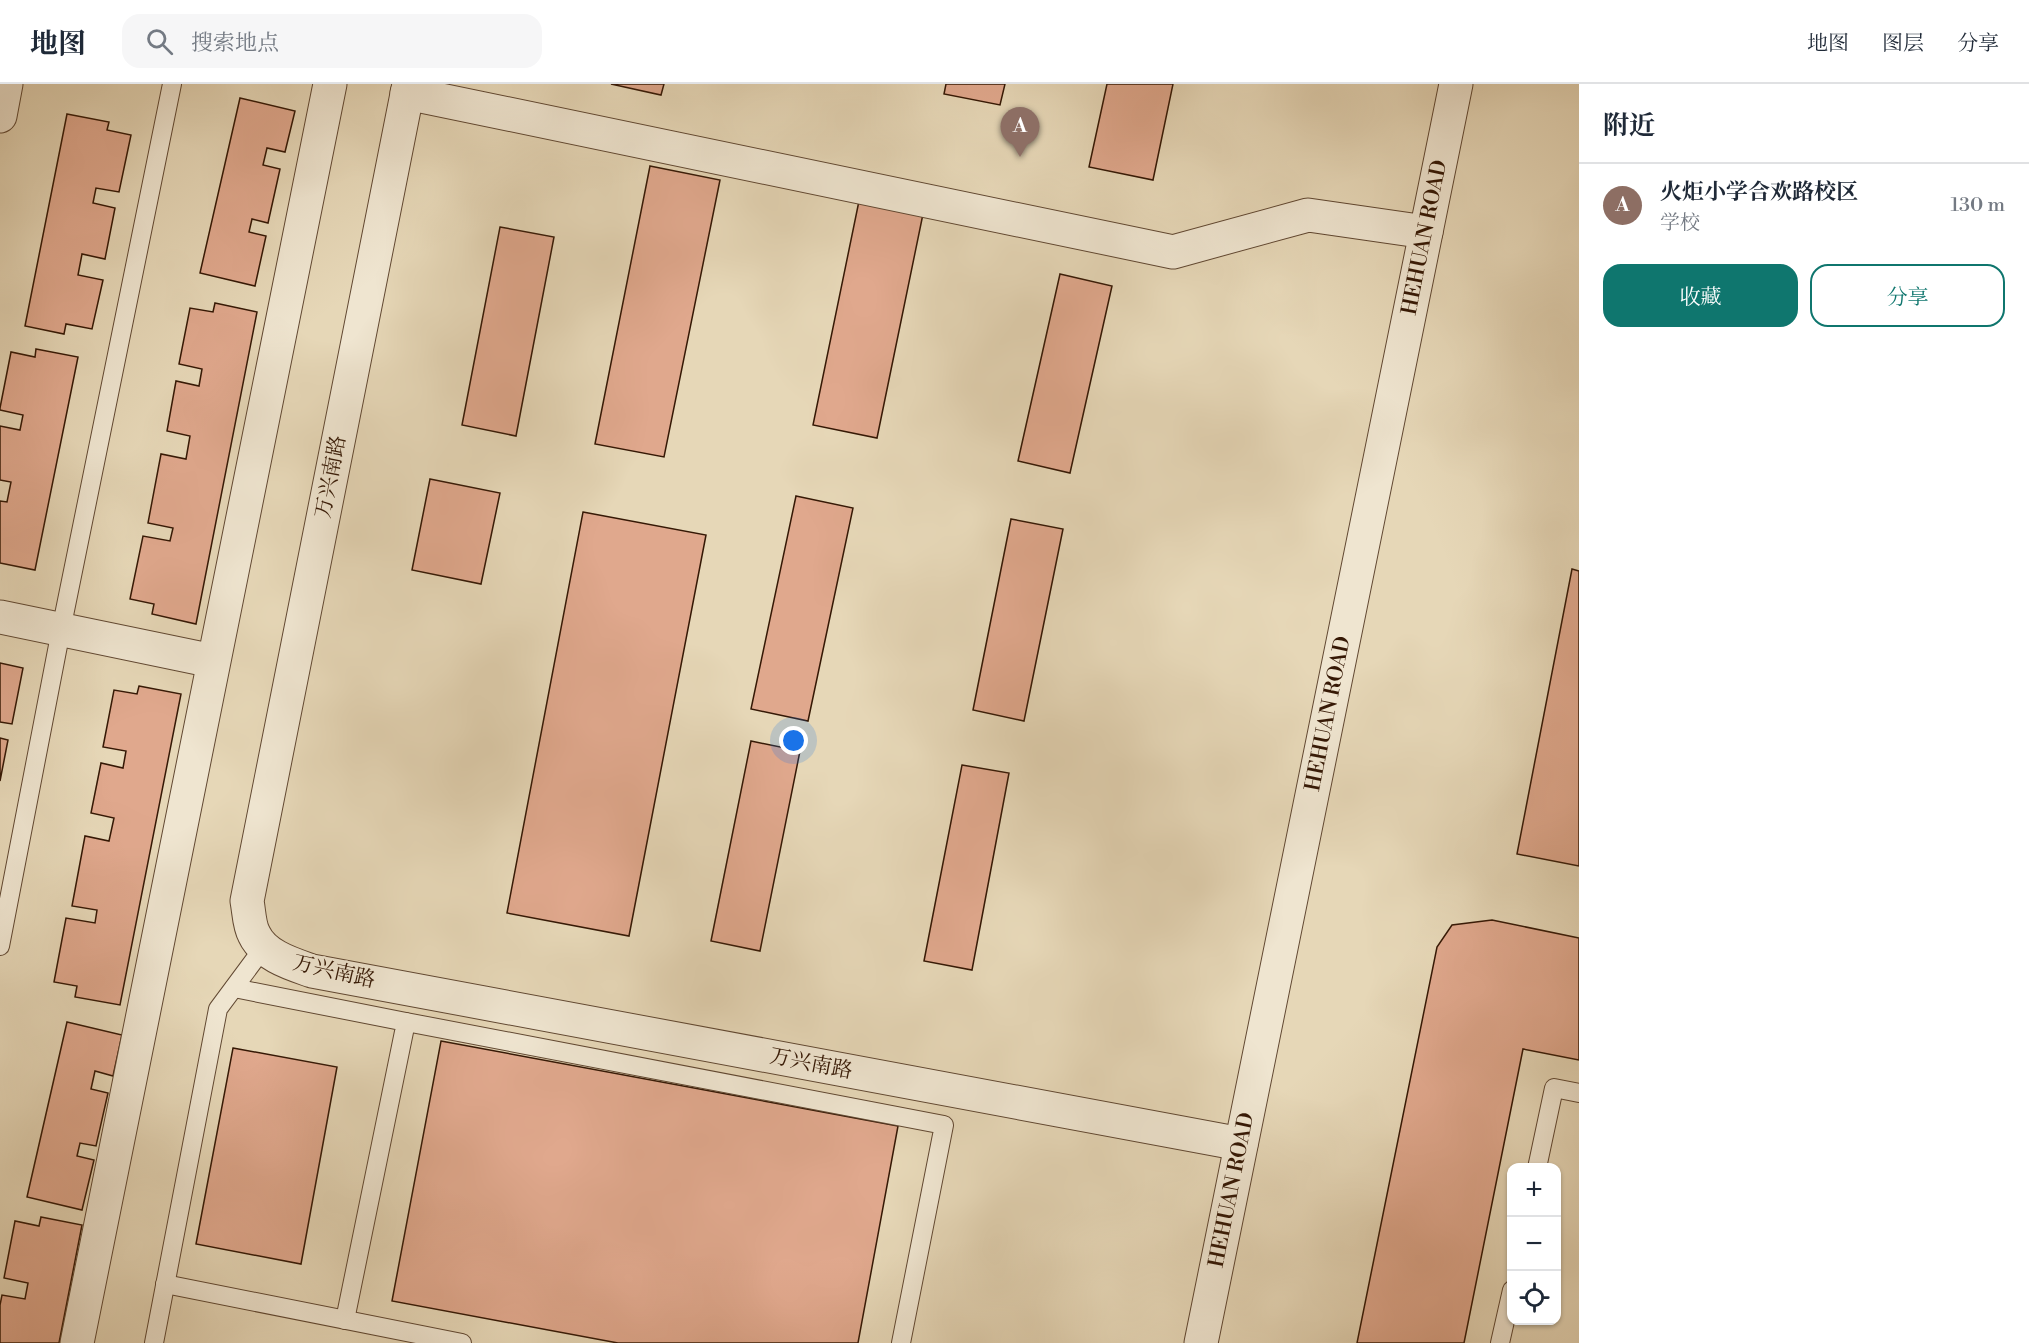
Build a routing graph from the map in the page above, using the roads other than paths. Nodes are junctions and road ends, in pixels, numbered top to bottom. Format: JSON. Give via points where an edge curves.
{"nodes":[{"id":1,"x":6,"y":84,"type":"edge"},
{"id":2,"x":172,"y":84,"type":"edge"},
{"id":3,"x":330,"y":84,"type":"edge"},
{"id":4,"x":1456,"y":84,"type":"edge"},
{"id":5,"x":408,"y":89,"type":"edge"},
{"id":6,"x":0,"y":116,"type":"edge"},
{"id":7,"x":1426,"y":232,"type":"junction"},
{"id":8,"x":0,"y":617,"type":"edge"},
{"id":9,"x":61,"y":630,"type":"junction"},
{"id":10,"x":213,"y":662,"type":"junction"},
{"id":11,"x":0,"y":946,"type":"edge"},
{"id":12,"x":264,"y":947,"type":"junction"},
{"id":13,"x":234,"y":988,"type":"junction"},
{"id":14,"x":406,"y":1022,"type":"junction"},
{"id":15,"x":1579,"y":1093,"type":"edge"},
{"id":16,"x":1241,"y":1144,"type":"junction"},
{"id":17,"x":1538,"y":1163,"type":"edge"},
{"id":18,"x":165,"y":1284,"type":"junction"},
{"id":19,"x":1507,"y":1312,"type":"edge"},
{"id":20,"x":345,"y":1320,"type":"junction"},
{"id":21,"x":77,"y":1343,"type":"edge"},
{"id":22,"x":154,"y":1343,"type":"edge"},
{"id":23,"x":462,"y":1343,"type":"edge"},
{"id":24,"x":901,"y":1343,"type":"edge"},
{"id":25,"x":1201,"y":1343,"type":"edge"},
{"id":26,"x":1500,"y":1343,"type":"edge"}],
"edges":[{"from":1,"to":6,"type":"street"},
{"from":2,"to":9,"type":"lane"},
{"from":3,"to":10,"type":"street"},
{"from":4,"to":7,"type":"street","name":"HEHUAN ROAD"},
{"from":5,"to":7,"type":"street","via":[[1173,252],[1308,215]]},
{"from":5,"to":12,"type":"street","name":"万兴南路","via":[[247,902],[254,934]]},
{"from":7,"to":16,"type":"street","name":"HEHUAN ROAD"},
{"from":8,"to":9,"type":"street"},
{"from":9,"to":10,"type":"street"},
{"from":9,"to":11,"type":"lane"},
{"from":10,"to":21,"type":"street"},
{"from":12,"to":13,"type":"lane"},
{"from":12,"to":16,"type":"street","name":"万兴南路","via":[[285,962],[312,971]]},
{"from":13,"to":14,"type":"lane"},
{"from":13,"to":18,"type":"lane","via":[[218,1009]]},
{"from":14,"to":20,"type":"lane"},
{"from":14,"to":24,"type":"lane","via":[[944,1125]]},
{"from":15,"to":17,"type":"lane","via":[[1554,1088]]},
{"from":16,"to":25,"type":"street","name":"HEHUAN ROAD"},
{"from":18,"to":20,"type":"lane"},
{"from":18,"to":22,"type":"lane"},
{"from":19,"to":26,"type":"lane"},
{"from":20,"to":23,"type":"lane"}]}
